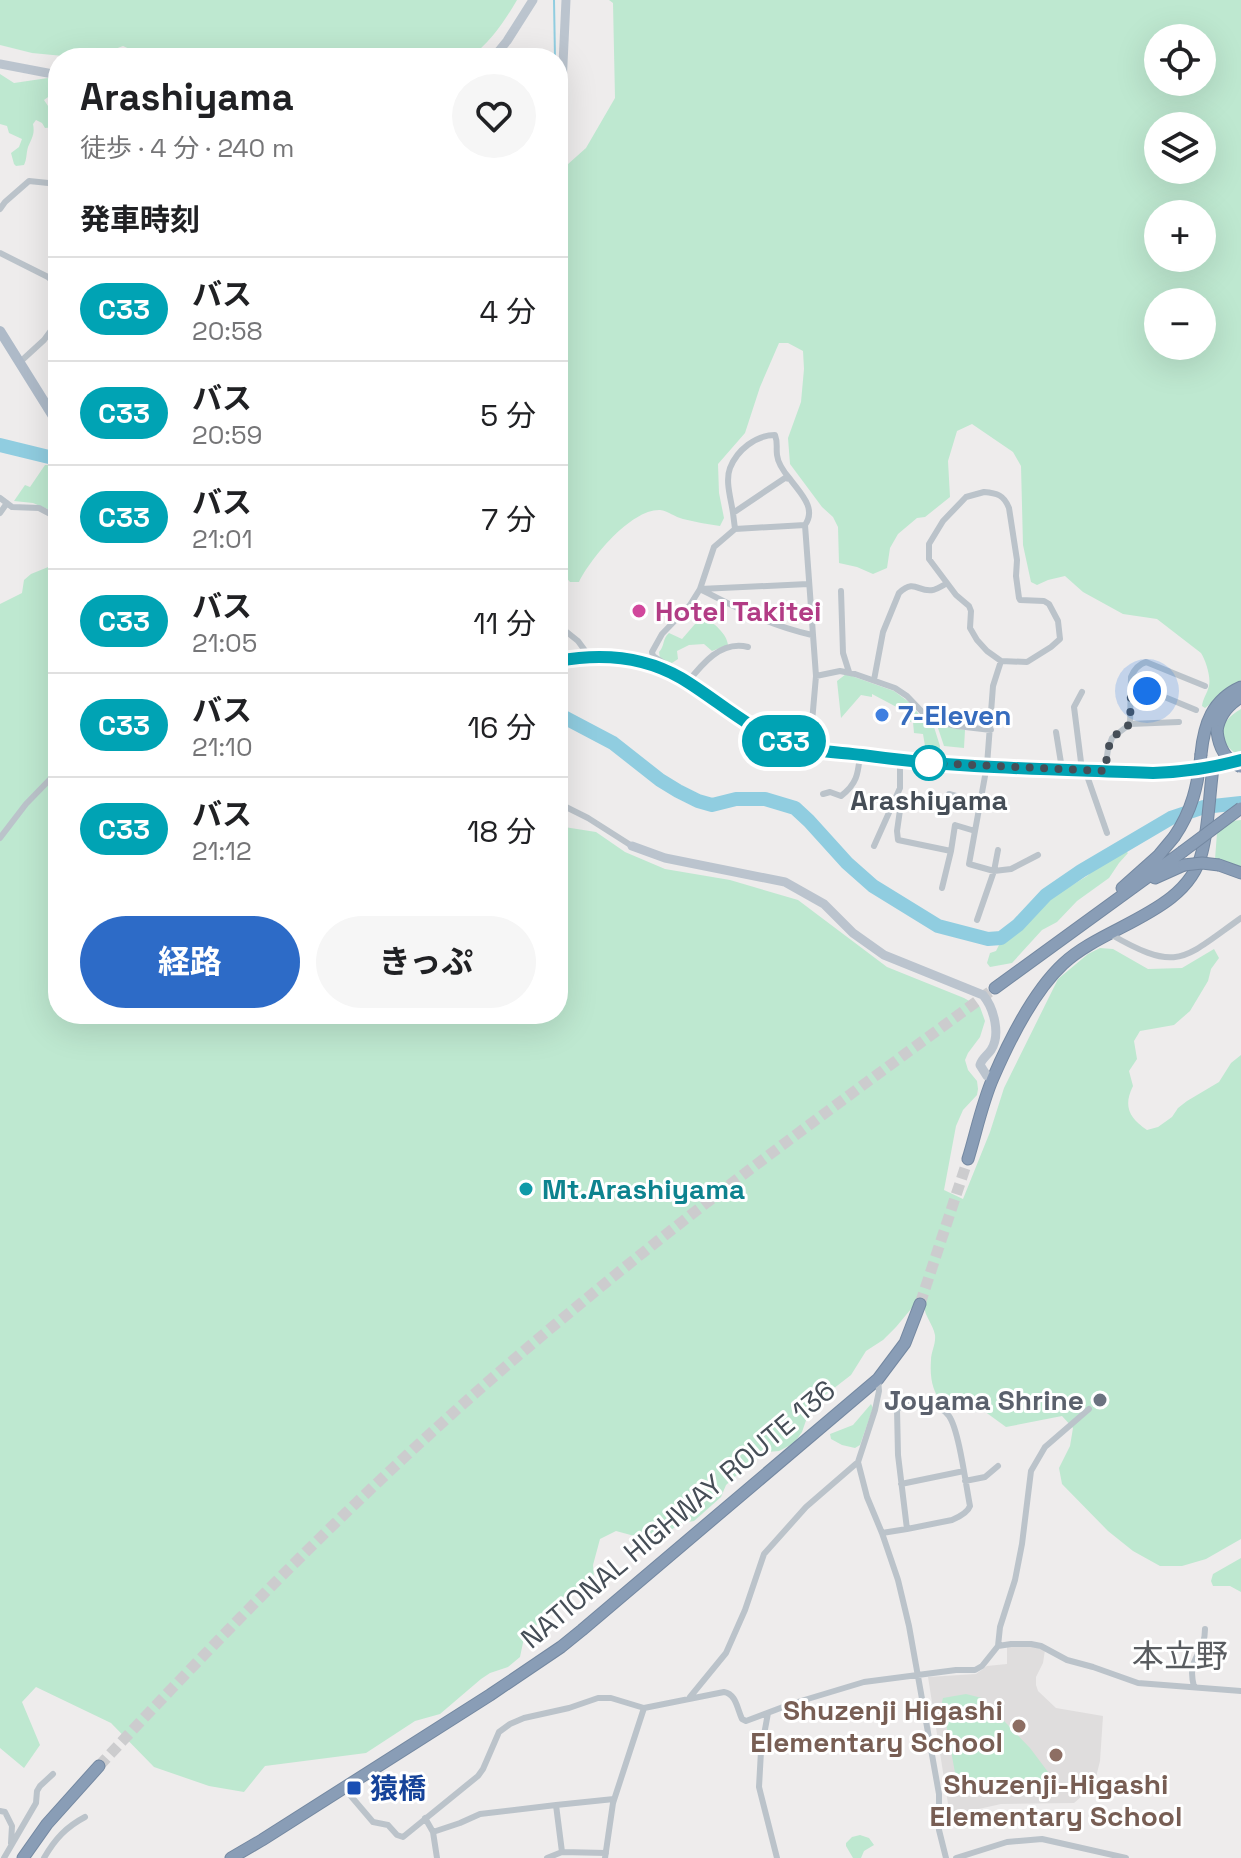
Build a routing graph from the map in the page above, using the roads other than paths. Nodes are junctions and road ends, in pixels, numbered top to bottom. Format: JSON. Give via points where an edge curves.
{"nodes":[{"id":1,"x":533,"y":0,"type":"edge"},
{"id":2,"x":566,"y":0,"type":"edge"},
{"id":3,"x":501,"y":48,"type":"edge"},
{"id":4,"x":564,"y":48,"type":"edge"},
{"id":5,"x":0,"y":64,"type":"edge"},
{"id":6,"x":48,"y":73,"type":"edge"},
{"id":7,"x":48,"y":182,"type":"edge"},
{"id":8,"x":0,"y":209,"type":"edge"},
{"id":9,"x":0,"y":253,"type":"edge"},
{"id":10,"x":48,"y":277,"type":"edge"},
{"id":11,"x":0,"y":331,"type":"edge"},
{"id":12,"x":48,"y":335,"type":"edge"},
{"id":13,"x":20,"y":362,"type":"junction"},
{"id":14,"x":48,"y":408,"type":"edge"},
{"id":15,"x":790,"y":479,"type":"junction"},
{"id":16,"x":4,"y":500,"type":"edge"},
{"id":17,"x":0,"y":513,"type":"edge"},
{"id":18,"x":48,"y":513,"type":"edge"},
{"id":19,"x":733,"y":513,"type":"junction"},
{"id":20,"x":805,"y":525,"type":"junction"},
{"id":21,"x":735,"y":529,"type":"junction"},
{"id":22,"x":947,"y":583,"type":"junction"},
{"id":23,"x":808,"y":584,"type":"junction"},
{"id":24,"x":700,"y":589,"type":"junction"},
{"id":25,"x":841,"y":591,"type":"dead end"},
{"id":26,"x":568,"y":633,"type":"edge"},
{"id":27,"x":812,"y":635,"type":"junction"},
{"id":28,"x":748,"y":647,"type":"dead end"},
{"id":29,"x":590,"y":657,"type":"junction"},
{"id":30,"x":568,"y":660,"type":"edge"},
{"id":31,"x":1001,"y":661,"type":"junction"},
{"id":32,"x":667,"y":672,"type":"junction"},
{"id":33,"x":849,"y":672,"type":"junction"},
{"id":34,"x":816,"y":676,"type":"junction"},
{"id":35,"x":874,"y":680,"type":"junction"},
{"id":36,"x":687,"y":683,"type":"junction"},
{"id":37,"x":1205,"y":686,"type":"dead end"},
{"id":38,"x":1241,"y":687,"type":"edge"},
{"id":39,"x":1131,"y":691,"type":"junction"},
{"id":40,"x":1082,"y":692,"type":"dead end"},
{"id":41,"x":1241,"y":697,"type":"edge"},
{"id":42,"x":1196,"y":710,"type":"dead end"},
{"id":43,"x":1179,"y":722,"type":"dead end"},
{"id":44,"x":1130,"y":724,"type":"junction"},
{"id":45,"x":991,"y":730,"type":"junction"},
{"id":46,"x":1056,"y":732,"type":"dead end"},
{"id":47,"x":800,"y":747,"type":"junction"},
{"id":48,"x":868,"y":753,"type":"junction"},
{"id":49,"x":895,"y":757,"type":"junction"},
{"id":50,"x":1241,"y":760,"type":"edge"},
{"id":51,"x":987,"y":765,"type":"junction"},
{"id":52,"x":1241,"y":767,"type":"edge"},
{"id":53,"x":1213,"y":768,"type":"junction"},
{"id":54,"x":1062,"y":769,"type":"junction"},
{"id":55,"x":1084,"y":770,"type":"junction"},
{"id":56,"x":1105,"y":771,"type":"junction"},
{"id":57,"x":48,"y":781,"type":"edge"},
{"id":58,"x":823,"y":794,"type":"dead end"},
{"id":59,"x":949,"y":794,"type":"dead end"},
{"id":60,"x":898,"y":795,"type":"junction"},
{"id":61,"x":980,"y":803,"type":"junction"},
{"id":62,"x":568,"y":808,"type":"edge"},
{"id":63,"x":1241,"y":808,"type":"edge"},
{"id":64,"x":975,"y":831,"type":"junction"},
{"id":65,"x":1107,"y":833,"type":"dead end"},
{"id":66,"x":0,"y":838,"type":"edge"},
{"id":67,"x":632,"y":846,"type":"joint"},
{"id":68,"x":874,"y":846,"type":"dead end"},
{"id":69,"x":998,"y":850,"type":"dead end"},
{"id":70,"x":951,"y":851,"type":"junction"},
{"id":71,"x":1038,"y":855,"type":"dead end"},
{"id":72,"x":994,"y":871,"type":"junction"},
{"id":73,"x":1241,"y":873,"type":"edge"},
{"id":74,"x":942,"y":888,"type":"dead end"},
{"id":75,"x":1241,"y":918,"type":"edge"},
{"id":76,"x":977,"y":920,"type":"dead end"},
{"id":77,"x":1081,"y":926,"type":"junction"},
{"id":78,"x":1108,"y":933,"type":"junction"},
{"id":79,"x":1067,"y":935,"type":"junction"},
{"id":80,"x":995,"y":988,"type":"tunnel mouth"},
{"id":81,"x":992,"y":1079,"type":"junction"},
{"id":82,"x":968,"y":1159,"type":"tunnel mouth"},
{"id":83,"x":920,"y":1304,"type":"tunnel mouth"},
{"id":84,"x":878,"y":1379,"type":"junction"},
{"id":85,"x":1089,"y":1409,"type":"dead end"},
{"id":86,"x":858,"y":1462,"type":"junction"},
{"id":87,"x":998,"y":1466,"type":"dead end"},
{"id":88,"x":964,"y":1471,"type":"junction"},
{"id":89,"x":965,"y":1481,"type":"junction"},
{"id":90,"x":901,"y":1484,"type":"junction"},
{"id":91,"x":907,"y":1529,"type":"junction"},
{"id":92,"x":882,"y":1533,"type":"junction"},
{"id":93,"x":1205,"y":1629,"type":"dead end"},
{"id":94,"x":998,"y":1646,"type":"junction"},
{"id":95,"x":919,"y":1675,"type":"junction"},
{"id":96,"x":1194,"y":1687,"type":"junction"},
{"id":97,"x":1241,"y":1691,"type":"edge"},
{"id":98,"x":690,"y":1697,"type":"junction"},
{"id":99,"x":644,"y":1708,"type":"junction"},
{"id":100,"x":768,"y":1713,"type":"junction"},
{"id":101,"x":99,"y":1766,"type":"tunnel mouth"},
{"id":102,"x":53,"y":1774,"type":"dead end"},
{"id":103,"x":344,"y":1788,"type":"junction"},
{"id":104,"x":614,"y":1799,"type":"junction"},
{"id":105,"x":556,"y":1805,"type":"junction"},
{"id":106,"x":0,"y":1811,"type":"edge"},
{"id":107,"x":85,"y":1817,"type":"dead end"},
{"id":108,"x":425,"y":1818,"type":"junction"},
{"id":109,"x":433,"y":1832,"type":"junction"},
{"id":110,"x":11,"y":1846,"type":"junction"},
{"id":111,"x":562,"y":1852,"type":"junction"},
{"id":112,"x":605,"y":1856,"type":"edge"},
{"id":113,"x":4,"y":1858,"type":"edge"},
{"id":114,"x":23,"y":1858,"type":"edge"},
{"id":115,"x":44,"y":1858,"type":"edge"},
{"id":116,"x":231,"y":1858,"type":"edge"},
{"id":117,"x":437,"y":1858,"type":"edge"},
{"id":118,"x":547,"y":1858,"type":"edge"},
{"id":119,"x":777,"y":1858,"type":"edge"},
{"id":120,"x":946,"y":1858,"type":"edge"},
{"id":121,"x":956,"y":1858,"type":"edge"},
{"id":122,"x":1126,"y":1858,"type":"edge"}],
"edges":[{"from":1,"to":3,"type":"street"},
{"from":2,"to":4,"type":"street"},
{"from":5,"to":6,"type":"street"},
{"from":7,"to":8,"type":"street","via":[[29,181]]},
{"from":9,"to":10,"type":"street"},
{"from":11,"to":13,"type":"main road"},
{"from":12,"to":13,"type":"street"},
{"from":13,"to":14,"type":"main road"},
{"from":15,"to":19,"type":"street","via":[[780,480]]},
{"from":15,"to":19,"type":"street","via":[[779,463],[775,435],[750,442],[730,467]]},
{"from":15,"to":20,"type":"street","via":[[810,510]]},
{"from":16,"to":17,"type":"street"},
{"from":16,"to":18,"type":"street","via":[[12,507]]},
{"from":19,"to":21,"type":"street"},
{"from":20,"to":21,"type":"street"},
{"from":20,"to":23,"type":"street"},
{"from":21,"to":24,"type":"street","via":[[714,547]]},
{"from":22,"to":31,"type":"street","via":[[969,606],[970,628],[977,640]]},
{"from":22,"to":31,"type":"street","via":[[929,559],[932,536],[966,497],[984,492],[1001,496],[1009,508],[1015,541],[1019,598],[1049,604],[1061,633],[1058,643],[1033,660]]},
{"from":22,"to":35,"type":"street","via":[[933,590],[911,586],[899,593],[883,632]]},
{"from":23,"to":24,"type":"street"},
{"from":23,"to":27,"type":"street"},
{"from":24,"to":27,"type":"street","via":[[763,621]]},
{"from":24,"to":32,"type":"street","via":[[652,652]]},
{"from":25,"to":33,"type":"street","via":[[843,653]]},
{"from":26,"to":29,"type":"street"},
{"from":27,"to":34,"type":"street"},
{"from":28,"to":36,"type":"street","via":[[714,654]]},
{"from":29,"to":30,"type":"main road"},
{"from":29,"to":32,"type":"main road","via":[[624,657]]},
{"from":31,"to":45,"type":"street","via":[[993,686]]},
{"from":32,"to":36,"type":"main road"},
{"from":33,"to":34,"type":"street"},
{"from":33,"to":35,"type":"street"},
{"from":34,"to":47,"type":"street","via":[[812,722]]},
{"from":35,"to":45,"type":"street","via":[[907,696],[930,720]]},
{"from":36,"to":47,"type":"main road","via":[[749,724]]},
{"from":37,"to":39,"type":"street","via":[[1146,662],[1133,671]]},
{"from":38,"to":79,"type":"highway","bridge":true,"via":[[1212,711],[1195,796],[1174,837]]},
{"from":39,"to":42,"type":"street","via":[[1150,691]]},
{"from":39,"to":44,"type":"street"},
{"from":40,"to":55,"type":"street","via":[[1074,707]]},
{"from":41,"to":52,"type":"highway","bridge":true,"via":[[1221,716],[1217,731],[1220,747]]},
{"from":43,"to":44,"type":"street"},
{"from":44,"to":56,"type":"street","via":[[1112,738]]},
{"from":45,"to":51,"type":"street"},
{"from":46,"to":54,"type":"street"},
{"from":47,"to":48,"type":"main road"},
{"from":48,"to":49,"type":"main road"},
{"from":48,"to":58,"type":"street","via":[[845,793]]},
{"from":49,"to":51,"type":"main road"},
{"from":49,"to":60,"type":"street","via":[[901,778]]},
{"from":50,"to":53,"type":"highway"},
{"from":51,"to":54,"type":"main road"},
{"from":51,"to":61,"type":"street"},
{"from":53,"to":56,"type":"main road"},
{"from":53,"to":78,"type":"highway","via":[[1200,860],[1184,886],[1163,904]]},
{"from":54,"to":55,"type":"main road"},
{"from":55,"to":56,"type":"main road"},
{"from":55,"to":65,"type":"street"},
{"from":57,"to":66,"type":"street"},
{"from":59,"to":61,"type":"street"},
{"from":60,"to":68,"type":"street"},
{"from":60,"to":70,"type":"street","via":[[898,840]]},
{"from":61,"to":64,"type":"street"},
{"from":62,"to":67,"type":"street"},
{"from":63,"to":77,"type":"highway","bridge":true},
{"from":64,"to":70,"type":"street","via":[[954,825]]},
{"from":64,"to":72,"type":"street","via":[[969,864]]},
{"from":67,"to":81,"type":"street","via":[[665,858],[785,882],[824,904],[884,955],[983,995],[992,1009],[995,1034],[980,1065]]},
{"from":69,"to":72,"type":"street"},
{"from":70,"to":74,"type":"street"},
{"from":71,"to":72,"type":"street"},
{"from":72,"to":76,"type":"street"},
{"from":73,"to":77,"type":"highway","bridge":true,"via":[[1219,865],[1184,865]]},
{"from":75,"to":78,"type":"street","via":[[1199,949],[1170,958]]},
{"from":77,"to":79,"type":"highway"},
{"from":78,"to":81,"type":"highway","via":[[1050,977]]},
{"from":79,"to":80,"type":"highway"},
{"from":81,"to":82,"type":"highway"},
{"from":83,"to":84,"type":"highway","name":"NATIONAL HIGHWAY ROUTE 136","via":[[905,1343]]},
{"from":84,"to":86,"type":"street","via":[[875,1410]]},
{"from":84,"to":103,"type":"highway","name":"NATIONAL HIGHWAY ROUTE 136","via":[[561,1647]]},
{"from":85,"to":94,"type":"street","via":[[1045,1447],[1031,1471],[1017,1569]]},
{"from":86,"to":92,"type":"street"},
{"from":86,"to":98,"type":"street","via":[[806,1507],[764,1554],[726,1653]]},
{"from":87,"to":89,"type":"street","via":[[985,1477]]},
{"from":88,"to":89,"type":"street"},
{"from":88,"to":90,"type":"street"},
{"from":88,"to":90,"type":"street","via":[[956,1431],[943,1409],[926,1403],[905,1405],[896,1415]]},
{"from":89,"to":91,"type":"street","via":[[969,1508],[952,1520]]},
{"from":90,"to":91,"type":"street"},
{"from":91,"to":92,"type":"street"},
{"from":92,"to":95,"type":"street"},
{"from":93,"to":96,"type":"street","via":[[1204,1645],[1191,1670]]},
{"from":94,"to":95,"type":"street","via":[[975,1670]]},
{"from":94,"to":96,"type":"street","via":[[1041,1646],[1138,1683]]},
{"from":95,"to":100,"type":"street","via":[[864,1682]]},
{"from":95,"to":120,"type":"street"},
{"from":96,"to":97,"type":"street"},
{"from":98,"to":99,"type":"street"},
{"from":98,"to":100,"type":"street","via":[[727,1692],[743,1720]]},
{"from":99,"to":104,"type":"street"},
{"from":99,"to":108,"type":"street","via":[[603,1697],[510,1724],[496,1737],[481,1772]]},
{"from":100,"to":119,"type":"street","via":[[759,1787]]},
{"from":101,"to":114,"type":"highway"},
{"from":102,"to":110,"type":"street","via":[[37,1791],[36,1803]]},
{"from":103,"to":108,"type":"street","via":[[373,1822],[388,1825],[400,1836]]},
{"from":103,"to":116,"type":"highway","name":"NATIONAL HIGHWAY ROUTE 136"},
{"from":104,"to":105,"type":"street"},
{"from":104,"to":112,"type":"street"},
{"from":105,"to":109,"type":"street","via":[[480,1814]]},
{"from":105,"to":111,"type":"street"},
{"from":106,"to":110,"type":"street","via":[[12,1826]]},
{"from":107,"to":115,"type":"street","via":[[68,1826]]},
{"from":108,"to":109,"type":"street"},
{"from":109,"to":117,"type":"street"},
{"from":110,"to":113,"type":"street"},
{"from":111,"to":112,"type":"street"},
{"from":111,"to":118,"type":"street"},
{"from":121,"to":122,"type":"street","via":[[988,1846],[1042,1839]]}]}
